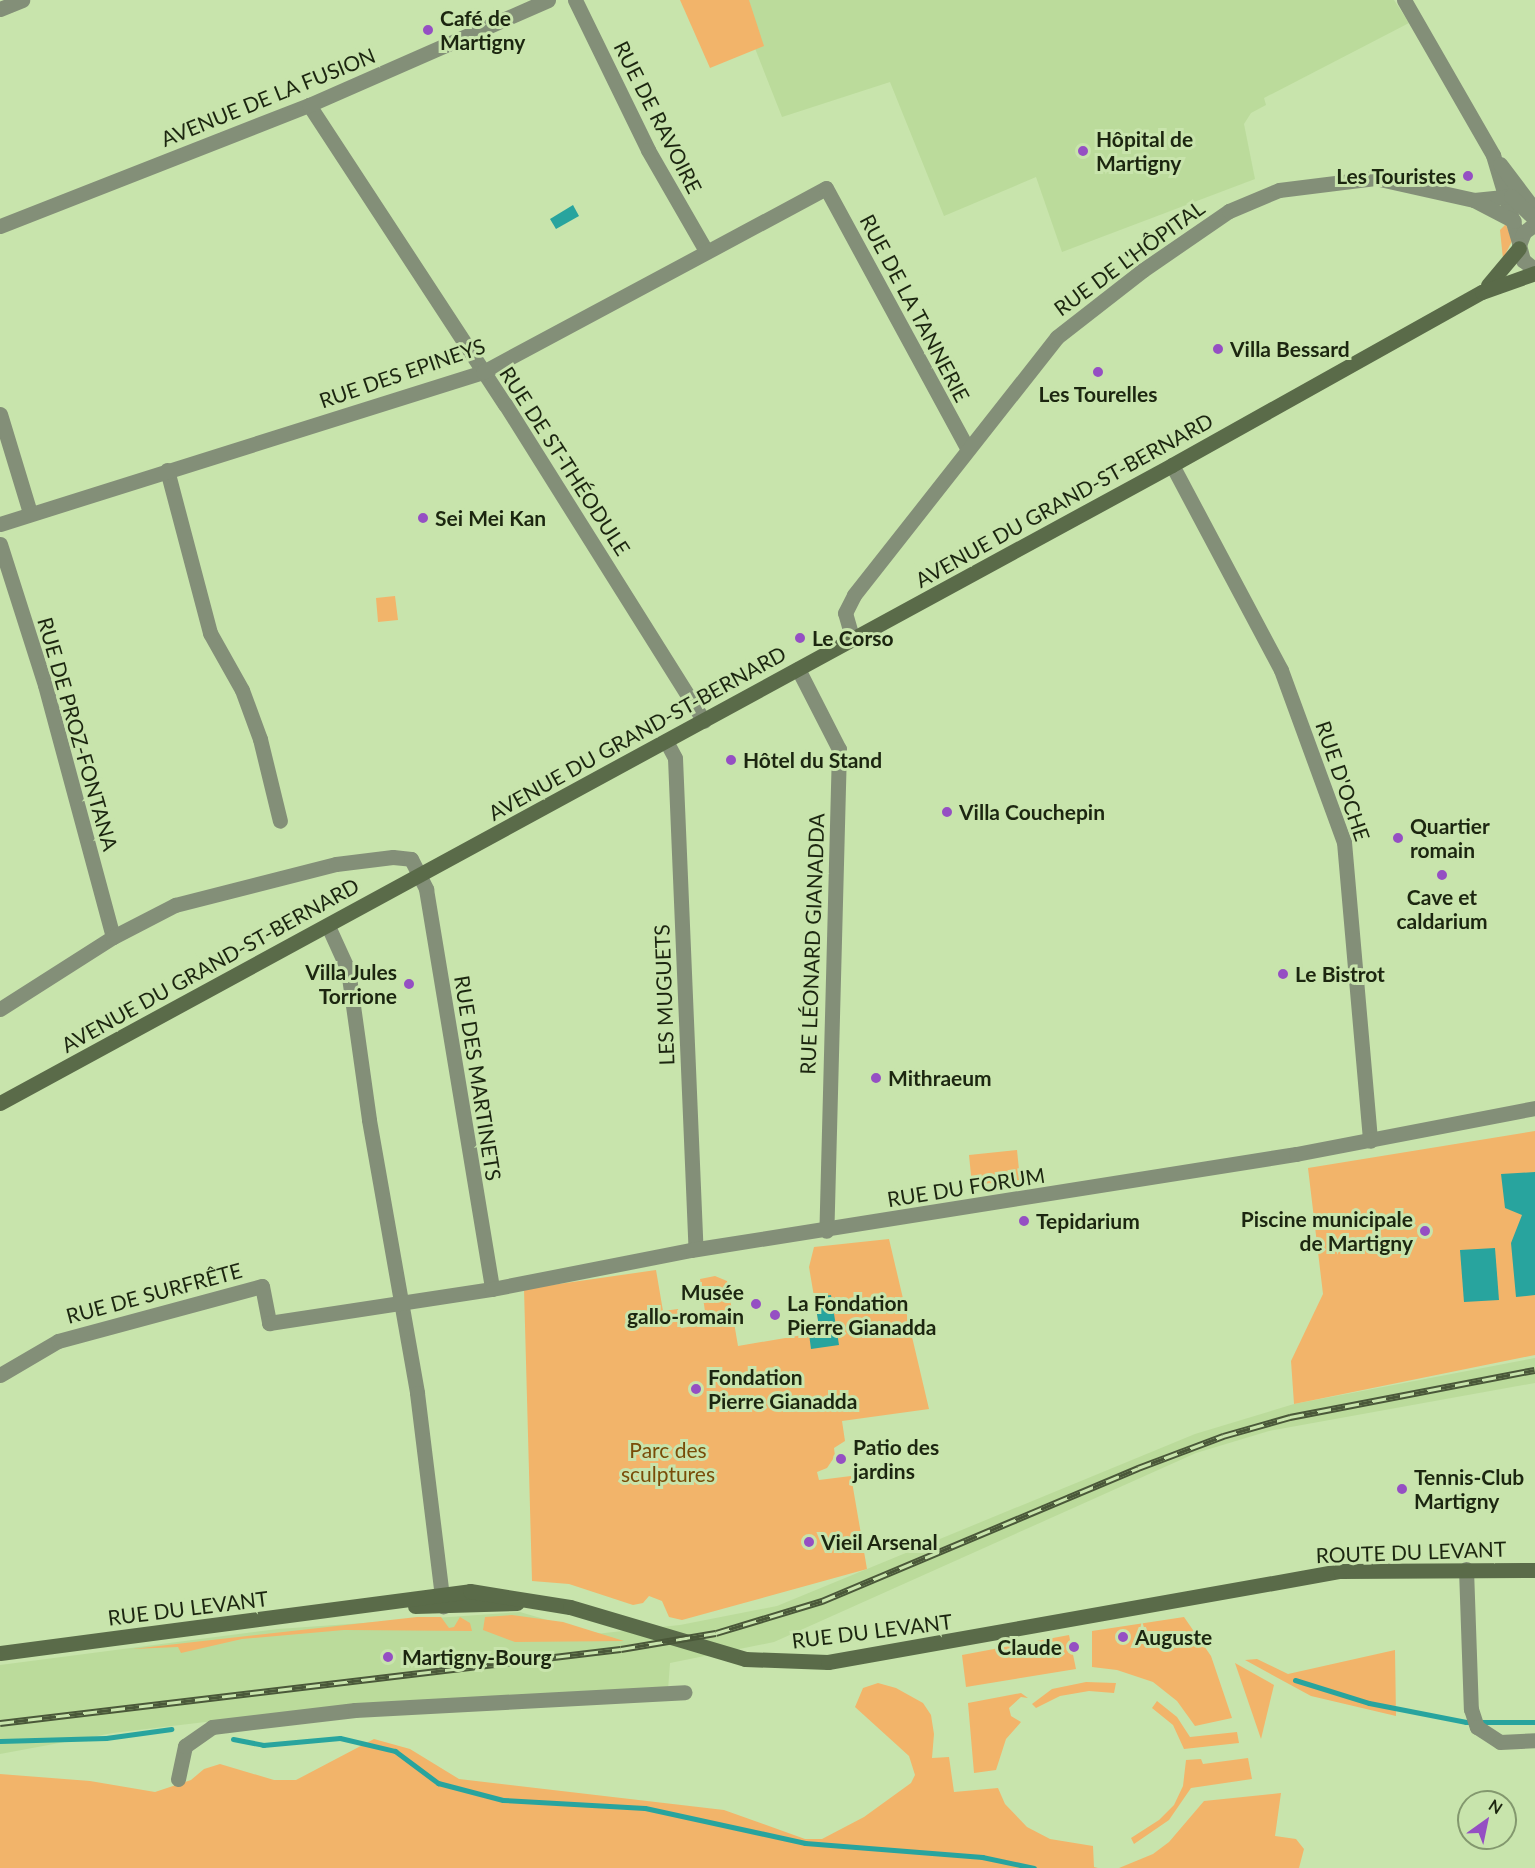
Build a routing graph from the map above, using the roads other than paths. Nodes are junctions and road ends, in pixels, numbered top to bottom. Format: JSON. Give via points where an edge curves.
{"nodes":[{"id":1,"x":22,"y":0,"type":"edge"},
{"id":2,"x":548,"y":0,"type":"edge"},
{"id":3,"x":575,"y":0,"type":"edge"},
{"id":4,"x":1404,"y":0,"type":"edge"},
{"id":5,"x":0,"y":9,"type":"edge"},
{"id":6,"x":309,"y":105,"type":"junction"},
{"id":7,"x":1493,"y":155,"type":"junction"},
{"id":8,"x":826,"y":189,"type":"joint"},
{"id":9,"x":1505,"y":195,"type":"junction"},
{"id":10,"x":1474,"y":200,"type":"junction"},
{"id":11,"x":1535,"y":209,"type":"edge"},
{"id":12,"x":1535,"y":219,"type":"edge"},
{"id":13,"x":1514,"y":221,"type":"junction"},
{"id":14,"x":1535,"y":224,"type":"edge"},
{"id":15,"x":0,"y":226,"type":"edge"},
{"id":16,"x":1519,"y":245,"type":"junction"},
{"id":17,"x":706,"y":251,"type":"junction"},
{"id":18,"x":1535,"y":271,"type":"edge"},
{"id":19,"x":1482,"y":291,"type":"junction"},
{"id":20,"x":483,"y":372,"type":"junction"},
{"id":21,"x":0,"y":414,"type":"edge"},
{"id":22,"x":967,"y":448,"type":"junction"},
{"id":23,"x":1172,"y":465,"type":"junction"},
{"id":24,"x":167,"y":470,"type":"junction"},
{"id":25,"x":30,"y":513,"type":"junction"},
{"id":26,"x":0,"y":525,"type":"edge"},
{"id":27,"x":0,"y":544,"type":"edge"},
{"id":28,"x":852,"y":638,"type":"junction"},
{"id":29,"x":798,"y":669,"type":"junction"},
{"id":30,"x":704,"y":721,"type":"junction"},
{"id":31,"x":666,"y":741,"type":"junction"},
{"id":32,"x":280,"y":821,"type":"dead end"},
{"id":33,"x":421,"y":874,"type":"junction"},
{"id":34,"x":328,"y":926,"type":"junction"},
{"id":35,"x":113,"y":937,"type":"junction"},
{"id":36,"x":0,"y":1009,"type":"edge"},
{"id":37,"x":0,"y":1103,"type":"edge"},
{"id":38,"x":1535,"y":1108,"type":"edge"},
{"id":39,"x":1370,"y":1141,"type":"junction"},
{"id":40,"x":826,"y":1231,"type":"junction"},
{"id":41,"x":696,"y":1249,"type":"junction"},
{"id":42,"x":492,"y":1288,"type":"junction"},
{"id":43,"x":404,"y":1301,"type":"junction"},
{"id":44,"x":0,"y":1375,"type":"edge"},
{"id":45,"x":1466,"y":1569,"type":"junction"},
{"id":46,"x":1535,"y":1570,"type":"edge"},
{"id":47,"x":1183,"y":1598,"type":"joint"},
{"id":48,"x":442,"y":1600,"type":"junction"},
{"id":49,"x":0,"y":1653,"type":"edge"},
{"id":50,"x":685,"y":1692,"type":"dead end"},
{"id":51,"x":1535,"y":1740,"type":"edge"},
{"id":52,"x":177,"y":1779,"type":"dead end"}],
"edges":[{"from":1,"to":5,"type":"street"},
{"from":2,"to":6,"type":"street","name":"AVENUE DE LA FUSION"},
{"from":3,"to":17,"type":"street","name":"RUE DE RAVOIRE","via":[[648,150]]},
{"from":4,"to":7,"type":"street"},
{"from":6,"to":15,"type":"street","name":"AVENUE DE LA FUSION"},
{"from":6,"to":20,"type":"street","name":"RUE DE ST-THÉODULE"},
{"from":7,"to":9,"type":"street"},
{"from":7,"to":11,"type":"street"},
{"from":8,"to":17,"type":"street","name":"RUE DES EPINEYS"},
{"from":8,"to":22,"type":"street","name":"RUE DE LA TANNERIE"},
{"from":9,"to":10,"type":"street"},
{"from":9,"to":12,"type":"street"},
{"from":9,"to":13,"type":"street"},
{"from":10,"to":13,"type":"street","name":"RUE DE L'HÔPITAL"},
{"from":10,"to":22,"type":"street","name":"RUE DE L'HÔPITAL","via":[[1387,180],[1360,178],[1279,190],[1244,203],[1143,270],[1065,330]]},
{"from":13,"to":16,"type":"street"},
{"from":14,"to":16,"type":"street"},
{"from":16,"to":18,"type":"street","via":[[1523,260]]},
{"from":16,"to":19,"type":"street","name":"AVENUE DU GRAND-ST-BERNARD"},
{"from":17,"to":20,"type":"street","name":"RUE DES EPINEYS"},
{"from":18,"to":19,"type":"street","name":"AVENUE DU GRAND-ST-BERNARD"},
{"from":19,"to":23,"type":"street","name":"AVENUE DU GRAND-ST-BERNARD"},
{"from":20,"to":24,"type":"street","name":"RUE DES EPINEYS"},
{"from":20,"to":30,"type":"street","name":"RUE DE ST-THÉODULE"},
{"from":21,"to":25,"type":"street"},
{"from":22,"to":28,"type":"street","name":"RUE DE L'HÔPITAL","via":[[848,604],[845,623]]},
{"from":23,"to":28,"type":"street","name":"AVENUE DU GRAND-ST-BERNARD"},
{"from":23,"to":39,"type":"street","name":"RUE D'OCHE","via":[[1281,670],[1344,842]]},
{"from":24,"to":25,"type":"street","name":"RUE DES EPINEYS"},
{"from":24,"to":32,"type":"street","via":[[210,633],[242,690],[260,739]]},
{"from":25,"to":26,"type":"street","name":"RUE DES EPINEYS"},
{"from":27,"to":35,"type":"street","name":"RUE DE PROZ-FONTANA","via":[[45,685]]},
{"from":28,"to":29,"type":"street","name":"AVENUE DU GRAND-ST-BERNARD"},
{"from":29,"to":30,"type":"street","name":"AVENUE DU GRAND-ST-BERNARD"},
{"from":29,"to":40,"type":"street","name":"RUE LÉONARD GIANADDA","via":[[839,749]]},
{"from":30,"to":31,"type":"street","name":"AVENUE DU GRAND-ST-BERNARD"},
{"from":31,"to":33,"type":"street","name":"AVENUE DU GRAND-ST-BERNARD"},
{"from":31,"to":41,"type":"street","name":"LES MUGUETS","via":[[675,758]]},
{"from":33,"to":34,"type":"street","name":"AVENUE DU GRAND-ST-BERNARD"},
{"from":33,"to":35,"type":"street","via":[[411,859],[403,856],[294,872],[175,905]]},
{"from":33,"to":42,"type":"street","name":"RUE DES MARTINETS"},
{"from":34,"to":37,"type":"street","name":"AVENUE DU GRAND-ST-BERNARD"},
{"from":34,"to":43,"type":"street","via":[[348,970],[369,1120]]},
{"from":35,"to":36,"type":"street"},
{"from":38,"to":39,"type":"street","name":"RUE DU FORUM"},
{"from":39,"to":40,"type":"street","name":"RUE DU FORUM"},
{"from":40,"to":41,"type":"street","name":"RUE DU FORUM"},
{"from":41,"to":42,"type":"street","name":"RUE DU FORUM"},
{"from":42,"to":43,"type":"street","name":"RUE DU FORUM"},
{"from":43,"to":44,"type":"street","name":"RUE DE SURFRÊTE","via":[[269,1323],[261,1286],[58,1341]]},
{"from":43,"to":48,"type":"street"},
{"from":45,"to":46,"type":"street","name":"ROUTE DU LEVANT"},
{"from":45,"to":47,"type":"street","name":"ROUTE DU LEVANT","via":[[1340,1571]]},
{"from":45,"to":51,"type":"street","via":[[1471,1709],[1477,1727],[1500,1742]]},
{"from":47,"to":48,"type":"street","name":"RUE DU LEVANT","via":[[887,1654],[794,1664],[719,1653],[570,1607],[535,1601]]},
{"from":48,"to":49,"type":"street","name":"RUE DU LEVANT"},
{"from":50,"to":52,"type":"street","via":[[355,1710],[212,1727],[185,1746]]}]}
